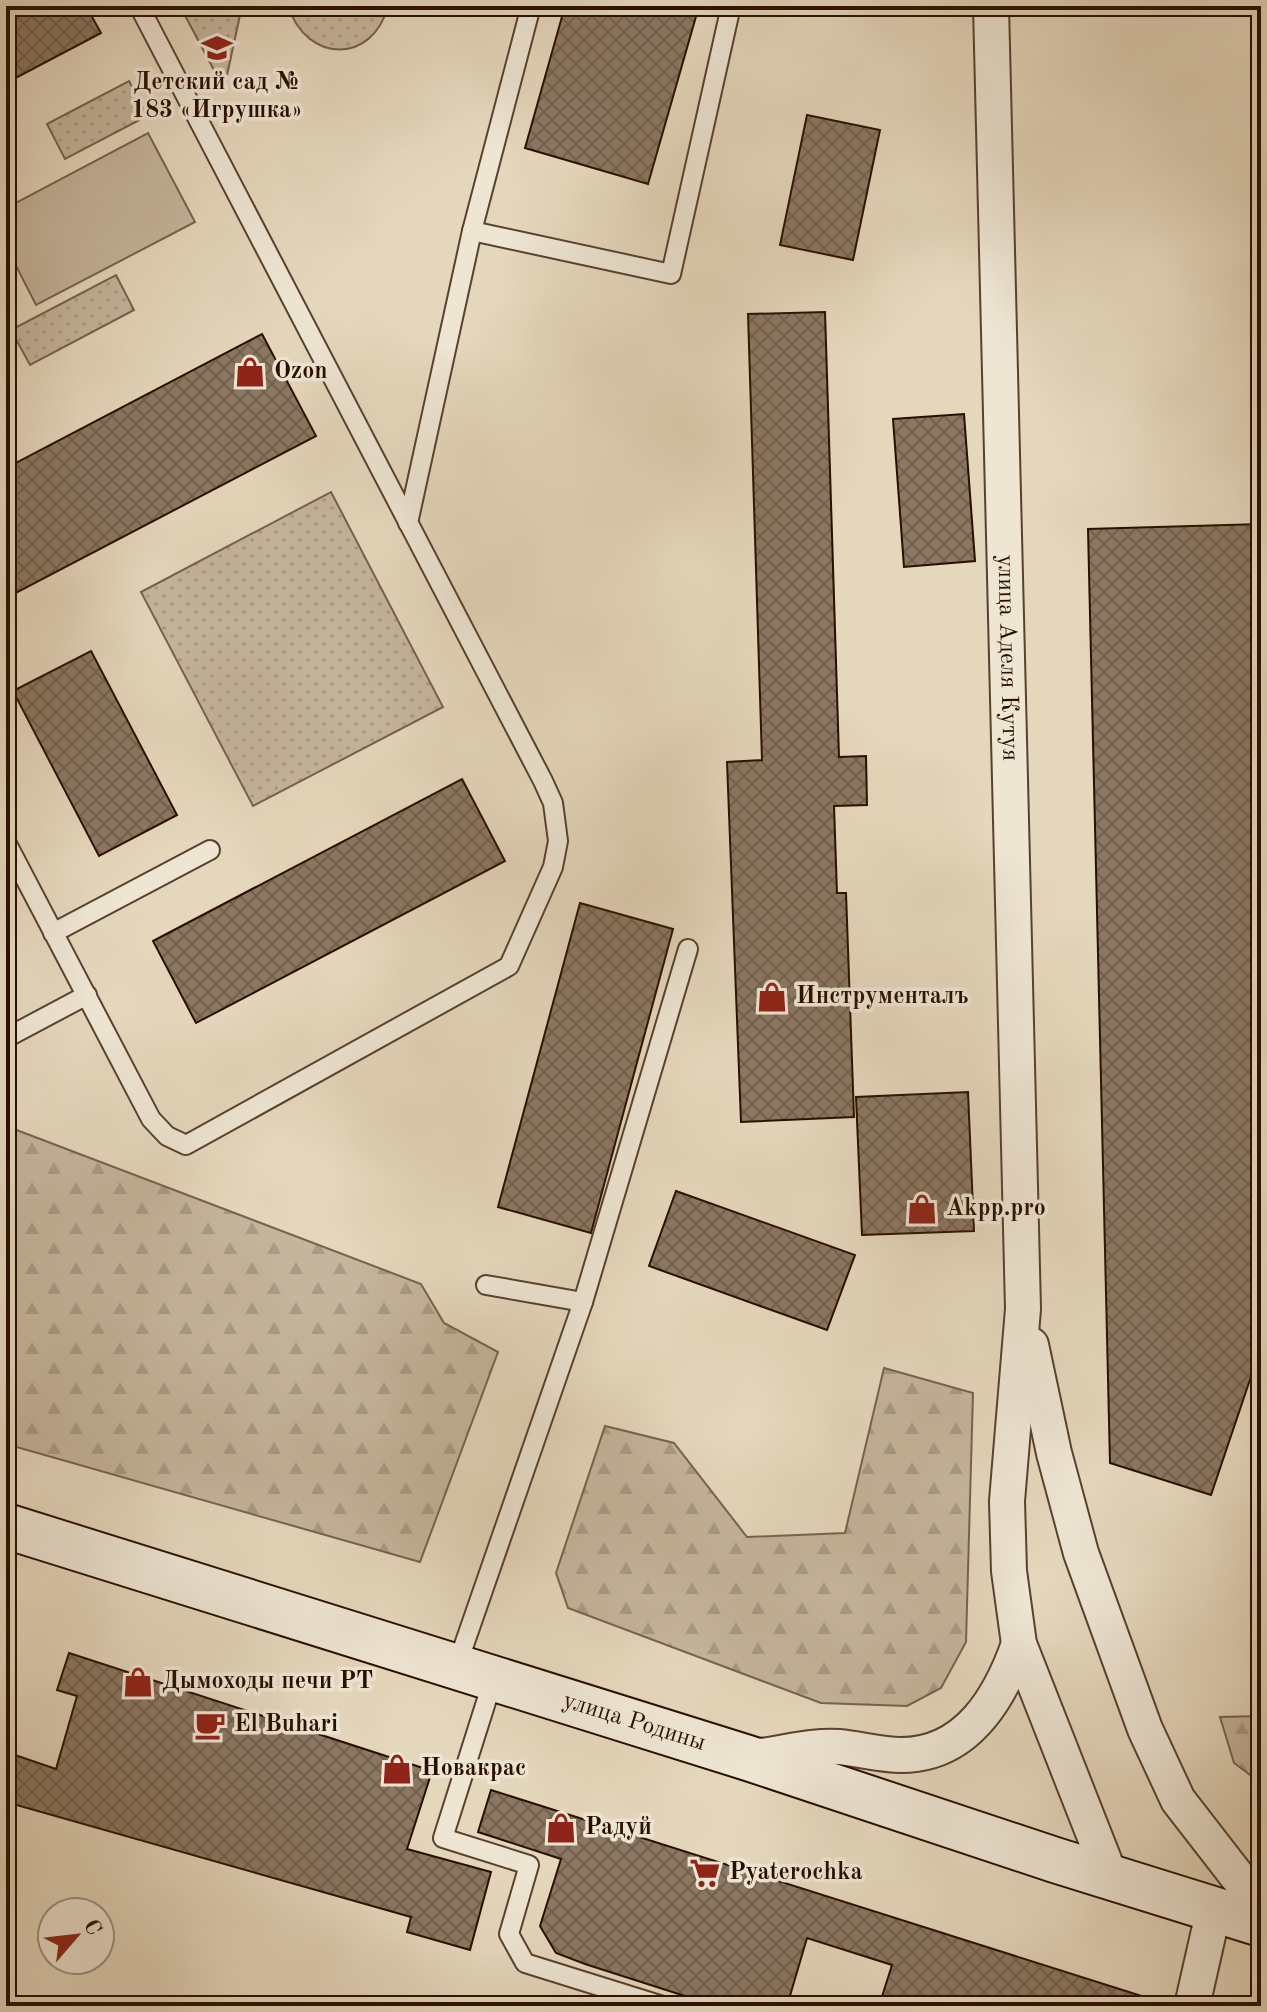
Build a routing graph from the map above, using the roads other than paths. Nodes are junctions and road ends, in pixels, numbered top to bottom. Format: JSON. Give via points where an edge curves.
{"nodes":[{"id":1,"x":139,"y":6,"type":"edge"},
{"id":2,"x":531,"y":6,"type":"edge"},
{"id":3,"x":731,"y":6,"type":"edge"},
{"id":4,"x":991,"y":6,"type":"edge"},
{"id":5,"x":472,"y":231,"type":"junction"},
{"id":6,"x":408,"y":523,"type":"junction"},
{"id":7,"x":6,"y":842,"type":"edge"},
{"id":8,"x":210,"y":850,"type":"dead end"},
{"id":9,"x":53,"y":933,"type":"junction"},
{"id":10,"x":688,"y":949,"type":"dead end"},
{"id":11,"x":87,"y":995,"type":"junction"},
{"id":12,"x":6,"y":1038,"type":"edge"},
{"id":13,"x":486,"y":1285,"type":"dead end"},
{"id":14,"x":583,"y":1302,"type":"junction"},
{"id":15,"x":1023,"y":1309,"type":"junction"},
{"id":16,"x":6,"y":1526,"type":"edge"},
{"id":17,"x":1019,"y":1644,"type":"junction"},
{"id":18,"x":475,"y":1674,"type":"junction"},
{"id":19,"x":748,"y":1758,"type":"junction"},
{"id":20,"x":1111,"y":1878,"type":"junction"},
{"id":21,"x":1261,"y":1907,"type":"edge"},
{"id":22,"x":1214,"y":1909,"type":"junction"},
{"id":23,"x":1261,"y":1924,"type":"edge"},
{"id":24,"x":663,"y":2006,"type":"edge"},
{"id":25,"x":1192,"y":2006,"type":"edge"}],
"edges":[{"from":1,"to":6,"type":"lane"},
{"from":2,"to":5,"type":"lane"},
{"from":3,"to":5,"type":"lane","via":[[671,274]]},
{"from":4,"to":15,"type":"street","name":"улица Аделя Кутуя"},
{"from":5,"to":6,"type":"lane"},
{"from":6,"to":11,"type":"lane","via":[[553,803],[558,841],[553,867],[509,966],[186,1145],[167,1136],[151,1119]]},
{"from":7,"to":9,"type":"lane"},
{"from":8,"to":9,"type":"lane"},
{"from":9,"to":11,"type":"lane"},
{"from":10,"to":14,"type":"lane"},
{"from":11,"to":12,"type":"lane"},
{"from":13,"to":14,"type":"lane"},
{"from":14,"to":18,"type":"lane"},
{"from":15,"to":17,"type":"street","via":[[1007,1501]]},
{"from":15,"to":21,"type":"street","via":[[1081,1553],[1140,1715],[1178,1800]]},
{"from":16,"to":18,"type":"street","name":"улица Родины"},
{"from":17,"to":19,"type":"street","via":[[985,1713],[940,1747],[903,1755],[836,1747]]},
{"from":17,"to":20,"type":"street"},
{"from":18,"to":19,"type":"street","name":"улица Родины"},
{"from":18,"to":24,"type":"lane","via":[[443,1838],[529,1865],[509,1934],[525,1963]]},
{"from":19,"to":20,"type":"street","name":"улица Родины"},
{"from":20,"to":22,"type":"street","name":"улица Родины"},
{"from":22,"to":23,"type":"street","name":"улица Родины"},
{"from":22,"to":25,"type":"street"}]}
